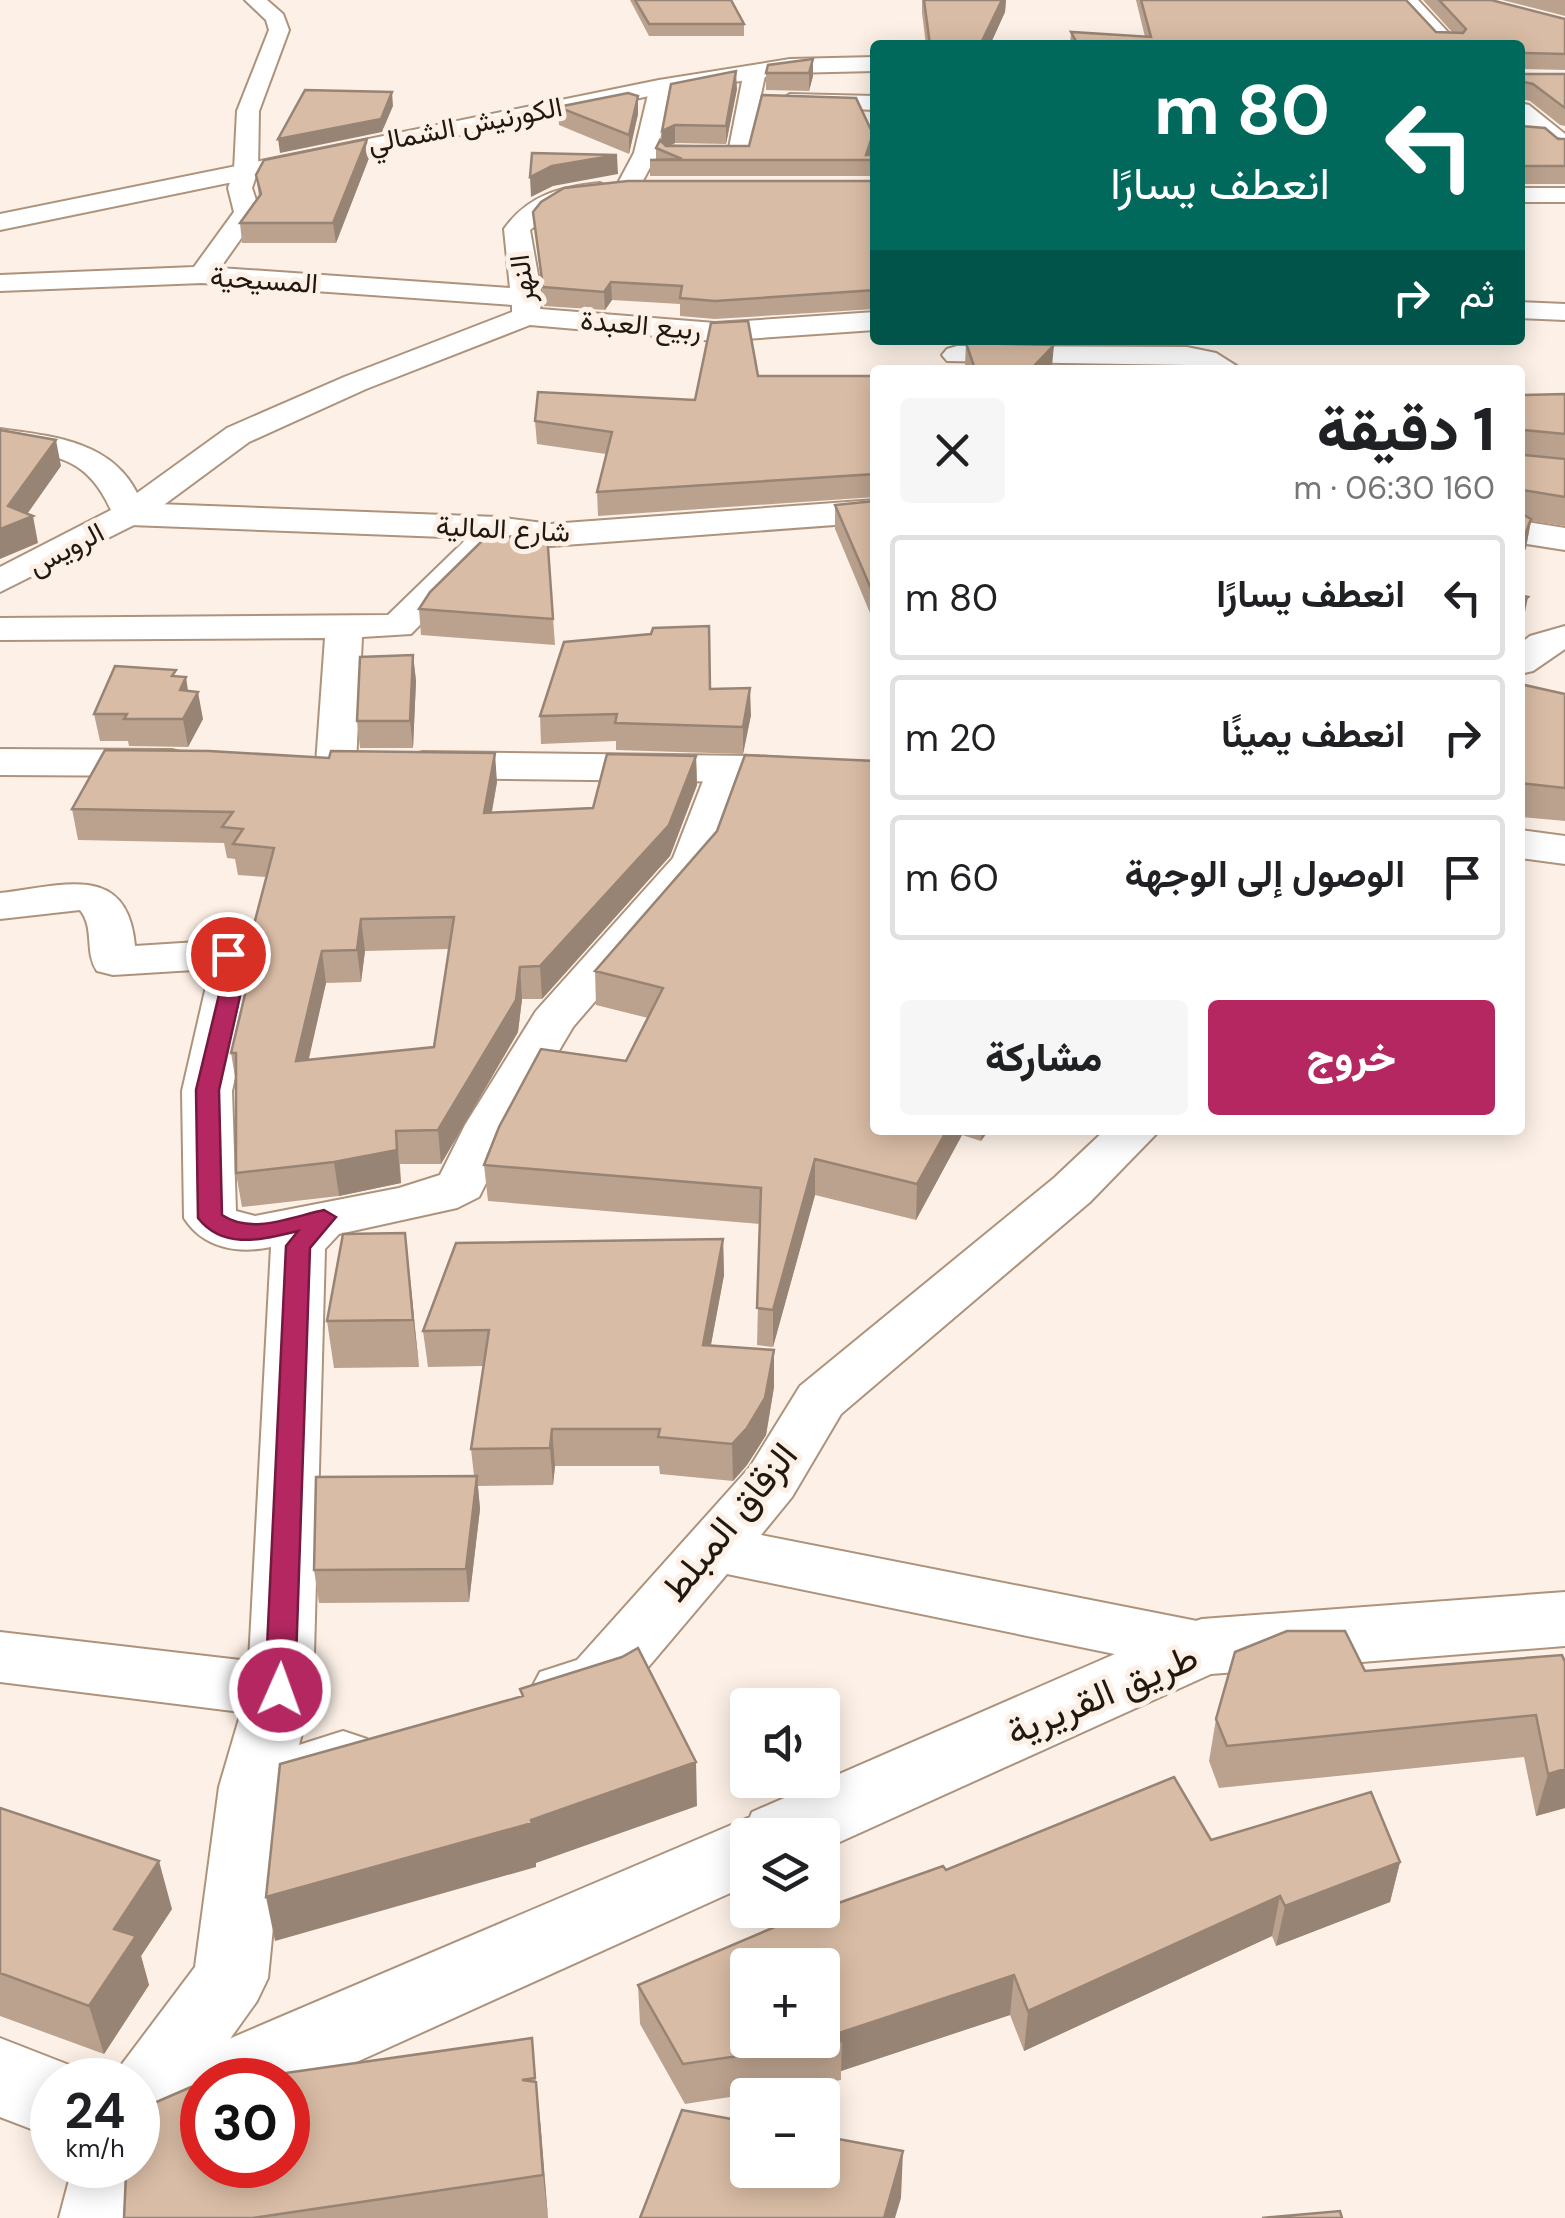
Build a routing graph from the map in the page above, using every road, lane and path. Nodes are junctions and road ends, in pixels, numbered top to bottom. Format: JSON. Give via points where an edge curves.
{"nodes":[{"id":1,"x":255,"y":0,"type":"edge"},
{"id":2,"x":1406,"y":0,"type":"edge"},
{"id":3,"x":1444,"y":40,"type":"edge"},
{"id":4,"x":870,"y":64,"type":"edge"},
{"id":5,"x":755,"y":71,"type":"junction"},
{"id":6,"x":660,"y":87,"type":"junction"},
{"id":7,"x":752,"y":100,"type":"junction"},
{"id":8,"x":870,"y":103,"type":"edge"},
{"id":9,"x":1525,"y":114,"type":"edge"},
{"id":10,"x":1525,"y":135,"type":"edge"},
{"id":11,"x":1561,"y":140,"type":"edge"},
{"id":12,"x":646,"y":153,"type":"junction"},
{"id":13,"x":246,"y":170,"type":"junction"},
{"id":14,"x":628,"y":187,"type":"junction"},
{"id":15,"x":664,"y":188,"type":"edge"},
{"id":16,"x":1525,"y":195,"type":"edge"},
{"id":17,"x":1565,"y":195,"type":"edge"},
{"id":18,"x":0,"y":222,"type":"edge"},
{"id":19,"x":202,"y":274,"type":"junction"},
{"id":20,"x":0,"y":282,"type":"edge"},
{"id":21,"x":528,"y":307,"type":"junction"},
{"id":22,"x":1525,"y":310,"type":"edge"},
{"id":23,"x":1565,"y":312,"type":"edge"},
{"id":24,"x":870,"y":321,"type":"edge"},
{"id":25,"x":957,"y":355,"type":"edge"},
{"id":26,"x":1218,"y":365,"type":"edge"},
{"id":27,"x":0,"y":438,"type":"edge"},
{"id":28,"x":870,"y":511,"type":"edge"},
{"id":29,"x":130,"y":514,"type":"junction"},
{"id":30,"x":497,"y":528,"type":"junction"},
{"id":31,"x":1525,"y":533,"type":"edge"},
{"id":32,"x":1565,"y":539,"type":"edge"},
{"id":33,"x":0,"y":581,"type":"edge"},
{"id":34,"x":344,"y":627,"type":"junction"},
{"id":35,"x":0,"y":629,"type":"edge"},
{"id":36,"x":1565,"y":637,"type":"edge"},
{"id":37,"x":1525,"y":659,"type":"edge"},
{"id":38,"x":0,"y":762,"type":"edge"},
{"id":39,"x":221,"y":763,"type":"edge"},
{"id":40,"x":317,"y":764,"type":"joint"},
{"id":41,"x":728,"y":768,"type":"junction"},
{"id":42,"x":870,"y":777,"type":"edge"},
{"id":43,"x":0,"y":906,"type":"edge"},
{"id":44,"x":1131,"y":1135,"type":"edge"},
{"id":45,"x":324,"y":1217,"type":"junction"},
{"id":46,"x":711,"y":1548,"type":"junction"},
{"id":47,"x":1565,"y":1619,"type":"edge"},
{"id":48,"x":1202,"y":1647,"type":"junction"},
{"id":49,"x":0,"y":1657,"type":"edge"},
{"id":50,"x":280,"y":1690,"type":"junction"},
{"id":51,"x":509,"y":1708,"type":"edge"},
{"id":52,"x":399,"y":1742,"type":"edge"},
{"id":53,"x":252,"y":1788,"type":"junction"},
{"id":54,"x":816,"y":1818,"type":"edge"},
{"id":55,"x":730,"y":1857,"type":"edge"},
{"id":56,"x":276,"y":2058,"type":"edge"},
{"id":57,"x":160,"y":2075,"type":"edge"},
{"id":58,"x":0,"y":2077,"type":"edge"},
{"id":59,"x":30,"y":2089,"type":"edge"},
{"id":60,"x":106,"y":2188,"type":"edge"},
{"id":61,"x":98,"y":2218,"type":"edge"}],
"edges":[{"from":1,"to":13,"type":"street","via":[[276,18],[278,30],[248,111]]},
{"from":2,"to":3,"type":"street"},
{"from":4,"to":5,"type":"street","name":"الكورنيش الشمالي"},
{"from":5,"to":6,"type":"street","name":"الكورنيش الشمالي"},
{"from":5,"to":7,"type":"street"},
{"from":6,"to":12,"type":"street"},
{"from":6,"to":13,"type":"street","name":"الكورنيش الشمالي"},
{"from":7,"to":8,"type":"street"},
{"from":7,"to":12,"type":"street","via":[[740,155]]},
{"from":9,"to":11,"type":"street"},
{"from":10,"to":11,"type":"street"},
{"from":12,"to":14,"type":"street"},
{"from":13,"to":18,"type":"street","name":"الكورنيش الشمالي"},
{"from":13,"to":19,"type":"street","via":[[240,188],[247,212]]},
{"from":14,"to":15,"type":"street","name":"النهر"},
{"from":14,"to":21,"type":"street","name":"النهر","via":[[558,194],[530,211],[517,229]]},
{"from":16,"to":17,"type":"street"},
{"from":19,"to":20,"type":"street","name":"المسيحية"},
{"from":19,"to":21,"type":"street","name":"المسيحية"},
{"from":21,"to":24,"type":"street","name":"ربيع العبدة","via":[[716,332]]},
{"from":21,"to":29,"type":"street","name":"النهر","via":[[238,436]]},
{"from":22,"to":23,"type":"street"},
{"from":25,"to":26,"type":"street","via":[[1187,356]]},
{"from":27,"to":29,"type":"street","via":[[99,465]]},
{"from":28,"to":30,"type":"street","name":"شارع المالية","via":[[551,535]]},
{"from":29,"to":30,"type":"street","name":"شارع المالية"},
{"from":29,"to":33,"type":"street","name":"الرويس"},
{"from":30,"to":34,"type":"street","via":[[398,626]]},
{"from":31,"to":32,"type":"street"},
{"from":34,"to":35,"type":"street"},
{"from":34,"to":40,"type":"street"},
{"from":36,"to":37,"type":"street"},
{"from":38,"to":39,"type":"street"},
{"from":40,"to":41,"type":"street"},
{"from":41,"to":42,"type":"street"},
{"from":41,"to":45,"type":"street","via":[[693,862],[553,1021],[461,1186],[418,1201]]},
{"from":43,"to":45,"type":"street","via":[[91,896],[110,918],[113,962],[228,954],[235,974],[208,1090],[210,1218],[231,1232],[255,1234]]},
{"from":44,"to":46,"type":"street","name":"الزقاق المبلط","via":[[820,1400],[771,1482]]},
{"from":45,"to":50,"type":"street","via":[[298,1246]]},
{"from":46,"to":48,"type":"street"},
{"from":46,"to":51,"type":"street","name":"الزقاق المبلط","via":[[600,1679]]},
{"from":47,"to":48,"type":"street","name":"طريق القريرية"},
{"from":48,"to":54,"type":"street","name":"طريق القريرية"},
{"from":49,"to":50,"type":"street"},
{"from":50,"to":53,"type":"street"},
{"from":52,"to":53,"type":"street"},
{"from":53,"to":57,"type":"street","via":[[231,1978]]},
{"from":55,"to":56,"type":"street"},
{"from":58,"to":59,"type":"street"},
{"from":60,"to":61,"type":"street"}]}
